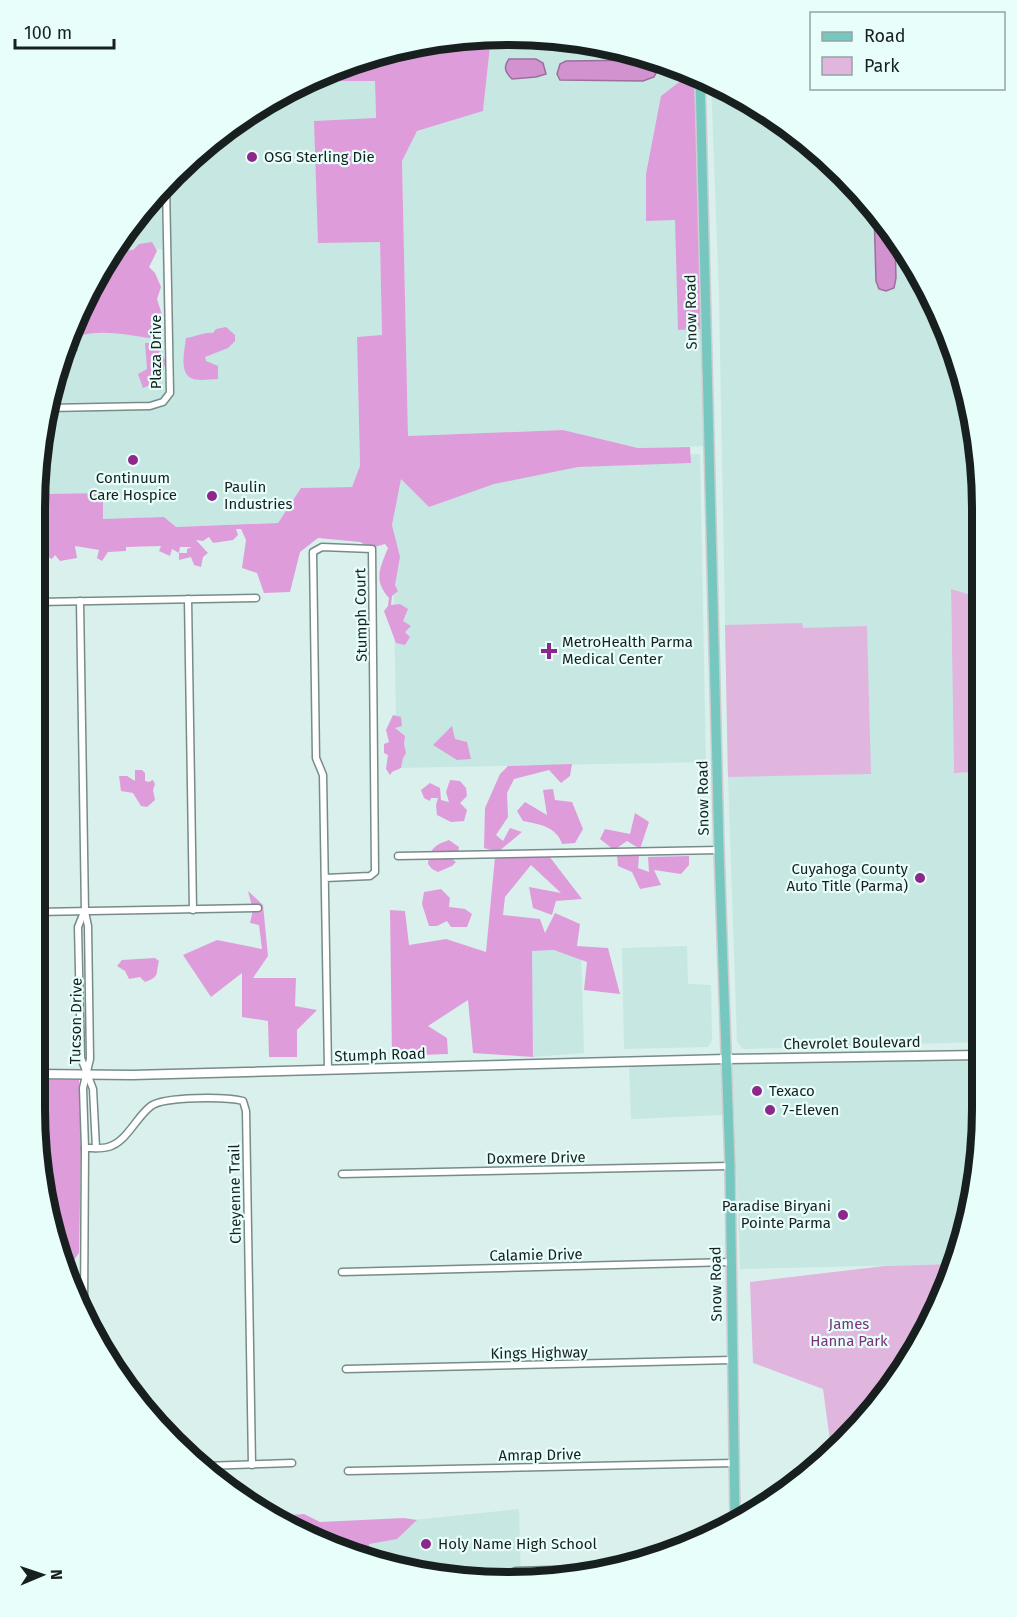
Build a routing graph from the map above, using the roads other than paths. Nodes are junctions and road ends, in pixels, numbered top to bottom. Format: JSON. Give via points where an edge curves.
{"nodes":[{"id":1,"x":700,"y":87,"type":"edge"},
{"id":2,"x":166,"y":196,"type":"edge"},
{"id":3,"x":56,"y":408,"type":"edge"},
{"id":4,"x":256,"y":598,"type":"dead end"},
{"id":5,"x":188,"y":599,"type":"junction"},
{"id":6,"x":80,"y":601,"type":"junction"},
{"id":7,"x":45,"y":602,"type":"edge"},
{"id":8,"x":719,"y":850,"type":"junction"},
{"id":9,"x":398,"y":856,"type":"dead end"},
{"id":10,"x":325,"y":878,"type":"junction"},
{"id":11,"x":258,"y":908,"type":"dead end"},
{"id":12,"x":193,"y":910,"type":"junction"},
{"id":13,"x":45,"y":912,"type":"edge"},
{"id":14,"x":85,"y":912,"type":"junction"},
{"id":15,"x":972,"y":1055,"type":"edge"},
{"id":16,"x":726,"y":1059,"type":"junction"},
{"id":17,"x":328,"y":1070,"type":"junction"},
{"id":18,"x":45,"y":1074,"type":"edge"},
{"id":19,"x":86,"y":1074,"type":"junction"},
{"id":20,"x":96,"y":1148,"type":"junction"},
{"id":21,"x":85,"y":1149,"type":"junction"},
{"id":22,"x":730,"y":1166,"type":"junction"},
{"id":23,"x":342,"y":1174,"type":"dead end"},
{"id":24,"x":731,"y":1262,"type":"junction"},
{"id":25,"x":342,"y":1272,"type":"dead end"},
{"id":26,"x":84,"y":1292,"type":"edge"},
{"id":27,"x":732,"y":1360,"type":"junction"},
{"id":28,"x":346,"y":1369,"type":"dead end"},
{"id":29,"x":291,"y":1463,"type":"dead end"},
{"id":30,"x":734,"y":1463,"type":"junction"},
{"id":31,"x":252,"y":1465,"type":"junction"},
{"id":32,"x":214,"y":1466,"type":"edge"},
{"id":33,"x":348,"y":1471,"type":"dead end"},
{"id":34,"x":735,"y":1513,"type":"edge"},
{"id":35,"x":549,"y":1570,"type":"edge"},
{"id":36,"x":514,"y":1572,"type":"edge"}],
"edges":[{"from":1,"to":8,"type":"main road","name":"Snow Road"},
{"from":2,"to":3,"type":"street","name":"Plaza Drive","via":[[170,393],[163,402],[150,406]]},
{"from":4,"to":5,"type":"street"},
{"from":5,"to":6,"type":"street"},
{"from":5,"to":12,"type":"street"},
{"from":6,"to":7,"type":"street"},
{"from":6,"to":14,"type":"street","name":"Tucson Drive"},
{"from":8,"to":9,"type":"street"},
{"from":8,"to":16,"type":"main road","name":"Snow Road"},
{"from":10,"to":10,"type":"street","name":"Stumph Court","via":[[323,775],[316,758],[314,552],[322,547],[372,549],[375,872],[370,876]]},
{"from":10,"to":17,"type":"street","name":"Stumph Court"},
{"from":11,"to":12,"type":"street"},
{"from":12,"to":14,"type":"street"},
{"from":13,"to":14,"type":"street"},
{"from":14,"to":19,"type":"street","name":"Tucson Drive","via":[[90,1059]]},
{"from":15,"to":16,"type":"main road","name":"Chevrolet Boulevard"},
{"from":16,"to":17,"type":"main road","name":"Stumph Road"},
{"from":16,"to":22,"type":"main road","name":"Snow Road"},
{"from":17,"to":19,"type":"main road","name":"Stumph Road"},
{"from":18,"to":19,"type":"main road","name":"Stumph Road"},
{"from":19,"to":20,"type":"street","via":[[93,1089]]},
{"from":19,"to":21,"type":"street","name":"Tucson Drive"},
{"from":20,"to":21,"type":"street","name":"Cheyenne Trail"},
{"from":20,"to":31,"type":"street","name":"Cheyenne Trail","via":[[119,1141],[142,1114],[161,1100],[243,1101]]},
{"from":21,"to":26,"type":"street","name":"Tucson Drive"},
{"from":22,"to":23,"type":"street","name":"Doxmere Drive"},
{"from":22,"to":24,"type":"main road","name":"Snow Road"},
{"from":24,"to":25,"type":"street","name":"Calamie Drive"},
{"from":24,"to":27,"type":"main road","name":"Snow Road"},
{"from":27,"to":28,"type":"street","name":"Kings Highway"},
{"from":27,"to":30,"type":"main road","name":"Snow Road"},
{"from":29,"to":31,"type":"street"},
{"from":30,"to":33,"type":"street","name":"Amrap Drive"},
{"from":30,"to":34,"type":"main road","name":"Snow Road"},
{"from":31,"to":32,"type":"street"},
{"from":35,"to":36,"type":"street"}]}
